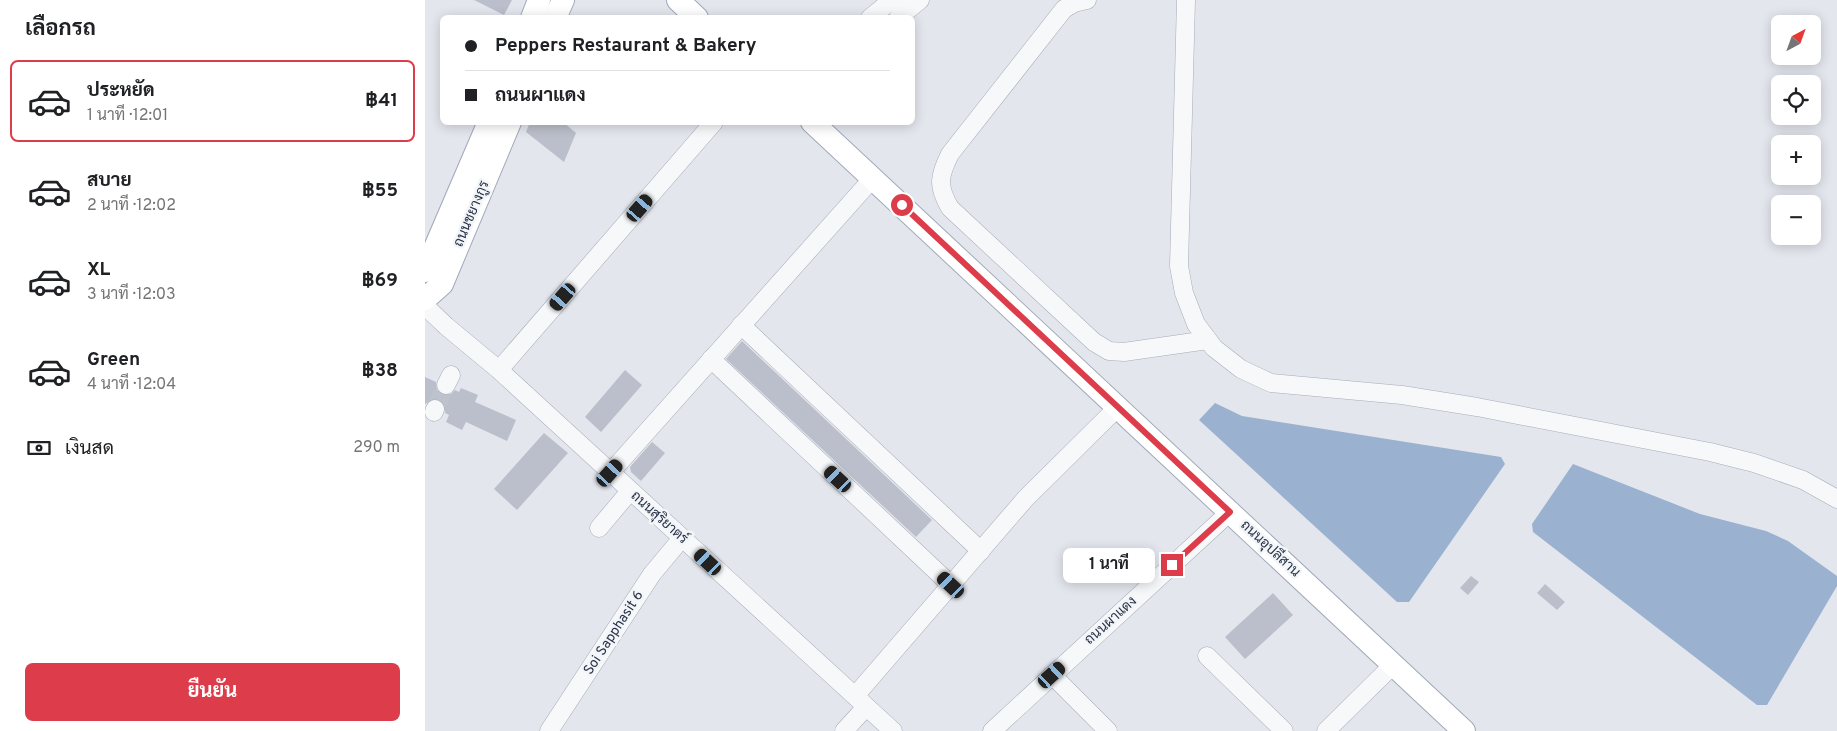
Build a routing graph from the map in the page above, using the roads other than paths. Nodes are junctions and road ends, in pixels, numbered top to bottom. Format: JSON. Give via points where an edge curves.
{"nodes":[{"id":1,"x":539,"y":0,"type":"edge"},
{"id":2,"x":563,"y":0,"type":"edge"},
{"id":3,"x":678,"y":0,"type":"edge"},
{"id":4,"x":897,"y":0,"type":"edge"},
{"id":5,"x":920,"y":0,"type":"edge"},
{"id":6,"x":1087,"y":0,"type":"edge"},
{"id":7,"x":1186,"y":0,"type":"edge"},
{"id":8,"x":533,"y":15,"type":"edge"},
{"id":9,"x":556,"y":15,"type":"edge"},
{"id":10,"x":694,"y":15,"type":"edge"},
{"id":11,"x":874,"y":15,"type":"edge"},
{"id":12,"x":902,"y":15,"type":"edge"},
{"id":13,"x":488,"y":125,"type":"edge"},
{"id":14,"x":509,"y":125,"type":"edge"},
{"id":15,"x":711,"y":125,"type":"edge"},
{"id":16,"x":815,"y":125,"type":"edge"},
{"id":17,"x":873,"y":178,"type":"junction"},
{"id":18,"x":425,"y":271,"type":"edge"},
{"id":19,"x":425,"y":299,"type":"edge"},
{"id":20,"x":425,"y":306,"type":"edge"},
{"id":21,"x":741,"y":325,"type":"junction"},
{"id":22,"x":1209,"y":340,"type":"junction"},
{"id":23,"x":711,"y":359,"type":"junction"},
{"id":24,"x":499,"y":370,"type":"junction"},
{"id":25,"x":1119,"y":407,"type":"junction"},
{"id":26,"x":610,"y":473,"type":"junction"},
{"id":27,"x":630,"y":491,"type":"junction"},
{"id":28,"x":1837,"y":499,"type":"edge"},
{"id":29,"x":1230,"y":512,"type":"junction"},
{"id":30,"x":599,"y":528,"type":"dead end"},
{"id":31,"x":682,"y":538,"type":"junction"},
{"id":32,"x":981,"y":551,"type":"junction"},
{"id":33,"x":951,"y":585,"type":"junction"},
{"id":34,"x":1207,"y":656,"type":"dead end"},
{"id":35,"x":1393,"y":665,"type":"junction"},
{"id":36,"x":1052,"y":675,"type":"junction"},
{"id":37,"x":861,"y":701,"type":"junction"},
{"id":38,"x":549,"y":731,"type":"edge"},
{"id":39,"x":844,"y":731,"type":"edge"},
{"id":40,"x":893,"y":731,"type":"edge"},
{"id":41,"x":992,"y":731,"type":"edge"},
{"id":42,"x":1108,"y":731,"type":"edge"},
{"id":43,"x":1284,"y":731,"type":"edge"},
{"id":44,"x":1326,"y":731,"type":"edge"},
{"id":45,"x":1464,"y":731,"type":"edge"}],
"edges":[{"from":1,"to":8,"type":"main road"},
{"from":2,"to":9,"type":"main road"},
{"from":3,"to":10,"type":"main road"},
{"from":4,"to":11,"type":"street"},
{"from":5,"to":12,"type":"street"},
{"from":6,"to":22,"type":"street","via":[[1064,9],[950,154],[943,166],[942,195],[949,208],[1094,342],[1109,351],[1123,352]]},
{"from":7,"to":22,"type":"street","via":[[1179,266],[1184,293],[1196,324]]},
{"from":13,"to":18,"type":"main road","name":"ถนนชยางกูร"},
{"from":14,"to":19,"type":"main road","name":"ถนนชยางกูร","via":[[442,284]]},
{"from":15,"to":24,"type":"street"},
{"from":16,"to":17,"type":"main road","name":"ถนนอุปลีสาน"},
{"from":17,"to":21,"type":"street"},
{"from":17,"to":25,"type":"main road","name":"ถนนอุปลีสาน"},
{"from":20,"to":24,"type":"street","name":"ถนนสุริยาตร์"},
{"from":21,"to":23,"type":"street"},
{"from":21,"to":32,"type":"street"},
{"from":22,"to":28,"type":"street","via":[[1214,348],[1241,369],[1271,383],[1402,395],[1710,452],[1803,480]]},
{"from":23,"to":26,"type":"street"},
{"from":23,"to":33,"type":"street"},
{"from":24,"to":26,"type":"street","name":"ถนนสุริยาตร์"},
{"from":25,"to":29,"type":"main road","name":"ถนนอุปลีสาน"},
{"from":25,"to":32,"type":"street","via":[[1026,498]]},
{"from":26,"to":27,"type":"street","name":"ถนนสุริยาตร์"},
{"from":27,"to":30,"type":"street"},
{"from":27,"to":31,"type":"street","name":"ถนนสุริยาตร์"},
{"from":29,"to":35,"type":"main road","name":"ถนนอุปลีสาน"},
{"from":29,"to":36,"type":"street","name":"ถนนผาแดง"},
{"from":31,"to":37,"type":"street","name":"ถนนสุริยาตร์"},
{"from":31,"to":38,"type":"street","name":"Soi Sapphasit 6","via":[[652,574]]},
{"from":32,"to":33,"type":"street"},
{"from":33,"to":37,"type":"street"},
{"from":34,"to":43,"type":"street"},
{"from":35,"to":44,"type":"street"},
{"from":35,"to":45,"type":"main road","name":"ถนนอุปลีสาน"},
{"from":36,"to":41,"type":"street","name":"ถนนผาแดง"},
{"from":36,"to":42,"type":"street"},
{"from":37,"to":39,"type":"street"},
{"from":37,"to":40,"type":"street","name":"ถนนสุริยาตร์"}]}
